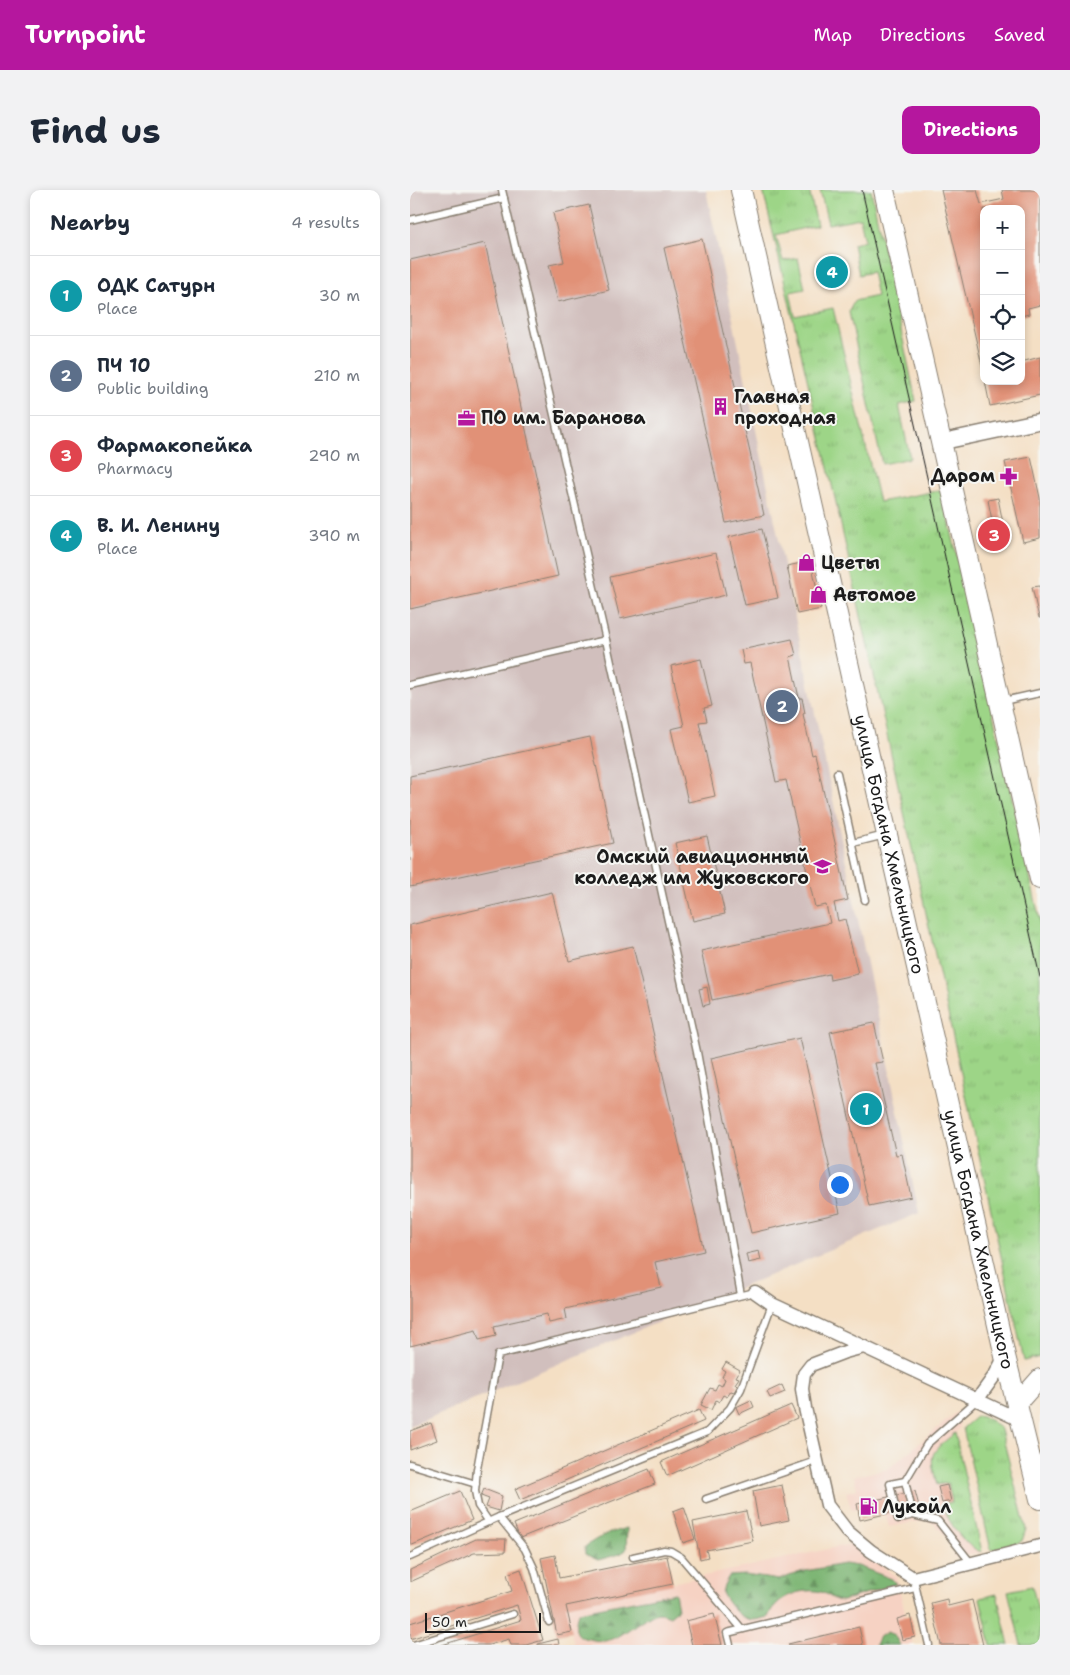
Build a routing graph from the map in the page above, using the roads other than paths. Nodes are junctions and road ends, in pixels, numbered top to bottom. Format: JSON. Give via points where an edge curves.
{"nodes":[{"id":1,"x":502,"y":190,"type":"edge"},
{"id":2,"x":741,"y":190,"type":"edge"},
{"id":3,"x":884,"y":190,"type":"edge"},
{"id":4,"x":504,"y":198,"type":"junction"},
{"id":5,"x":410,"y":220,"type":"edge"},
{"id":6,"x":1040,"y":420,"type":"edge"},
{"id":7,"x":942,"y":442,"type":"junction"},
{"id":8,"x":606,"y":640,"type":"junction"},
{"id":9,"x":410,"y":685,"type":"edge"},
{"id":10,"x":1040,"y":693,"type":"edge"},
{"id":11,"x":999,"y":702,"type":"junction"},
{"id":12,"x":837,"y":773,"type":"dead end"},
{"id":13,"x":887,"y":835,"type":"junction"},
{"id":14,"x":852,"y":843,"type":"junction"},
{"id":15,"x":1040,"y":879,"type":"edge"},
{"id":16,"x":866,"y":900,"type":"dead end"},
{"id":17,"x":755,"y":1292,"type":"joint"},
{"id":18,"x":741,"y":1295,"type":"junction"},
{"id":19,"x":772,"y":1304,"type":"junction"},
{"id":20,"x":864,"y":1348,"type":"junction"},
{"id":21,"x":1006,"y":1356,"type":"junction"},
{"id":22,"x":1040,"y":1378,"type":"edge"},
{"id":23,"x":977,"y":1400,"type":"junction"},
{"id":24,"x":1018,"y":1412,"type":"junction"},
{"id":25,"x":816,"y":1461,"type":"junction"},
{"id":26,"x":410,"y":1464,"type":"edge"},
{"id":27,"x":905,"y":1481,"type":"junction"},
{"id":28,"x":476,"y":1484,"type":"junction"},
{"id":29,"x":706,"y":1499,"type":"dead end"},
{"id":30,"x":1040,"y":1499,"type":"edge"},
{"id":31,"x":913,"y":1515,"type":"junction"},
{"id":32,"x":499,"y":1518,"type":"junction"},
{"id":33,"x":489,"y":1522,"type":"junction"},
{"id":34,"x":1040,"y":1546,"type":"edge"},
{"id":35,"x":410,"y":1557,"type":"edge"},
{"id":36,"x":633,"y":1557,"type":"dead end"},
{"id":37,"x":971,"y":1563,"type":"junction"},
{"id":38,"x":914,"y":1583,"type":"junction"},
{"id":39,"x":513,"y":1614,"type":"dead end"},
{"id":40,"x":549,"y":1622,"type":"dead end"},
{"id":41,"x":742,"y":1629,"type":"junction"},
{"id":42,"x":413,"y":1645,"type":"edge"},
{"id":43,"x":730,"y":1645,"type":"edge"},
{"id":44,"x":929,"y":1645,"type":"edge"}],
"edges":[{"from":1,"to":4,"type":"lane"},
{"from":2,"to":13,"type":"main road","name":"улица Богдана Хмельницкого"},
{"from":3,"to":7,"type":"main road"},
{"from":4,"to":5,"type":"lane"},
{"from":4,"to":8,"type":"lane"},
{"from":6,"to":7,"type":"street"},
{"from":7,"to":11,"type":"main road"},
{"from":8,"to":9,"type":"lane"},
{"from":8,"to":18,"type":"lane","via":[[697,1052]]},
{"from":10,"to":11,"type":"lane"},
{"from":11,"to":15,"type":"main road"},
{"from":12,"to":14,"type":"lane"},
{"from":13,"to":14,"type":"lane"},
{"from":13,"to":21,"type":"main road","name":"улица Богдана Хмельницкого"},
{"from":14,"to":16,"type":"lane"},
{"from":17,"to":18,"type":"lane"},
{"from":17,"to":19,"type":"street"},
{"from":18,"to":28,"type":"lane","via":[[498,1355]]},
{"from":19,"to":20,"type":"street"},
{"from":19,"to":32,"type":"lane","via":[[741,1389],[730,1408],[707,1432]]},
{"from":20,"to":23,"type":"street"},
{"from":20,"to":25,"type":"street","via":[[811,1365],[804,1374],[802,1389]]},
{"from":21,"to":23,"type":"street"},
{"from":21,"to":24,"type":"main road","name":"улица Богдана Хмельницкого"},
{"from":22,"to":24,"type":"main road"},
{"from":23,"to":24,"type":"street"},
{"from":23,"to":27,"type":"lane","via":[[927,1444]]},
{"from":24,"to":30,"type":"main road","name":"улица Богдана Хмельницкого"},
{"from":25,"to":29,"type":"lane"},
{"from":25,"to":38,"type":"street","via":[[827,1505],[847,1530]]},
{"from":26,"to":28,"type":"lane"},
{"from":27,"to":31,"type":"lane"},
{"from":27,"to":31,"type":"lane","via":[[890,1484],[898,1519]]},
{"from":28,"to":33,"type":"lane","via":[[478,1506]]},
{"from":31,"to":37,"type":"lane","via":[[938,1521]]},
{"from":32,"to":33,"type":"lane"},
{"from":32,"to":40,"type":"lane","via":[[525,1550],[534,1568]]},
{"from":33,"to":35,"type":"lane"},
{"from":34,"to":37,"type":"street"},
{"from":36,"to":41,"type":"lane","via":[[671,1550],[681,1557]]},
{"from":37,"to":38,"type":"street"},
{"from":38,"to":41,"type":"lane"},
{"from":38,"to":44,"type":"lane"},
{"from":39,"to":42,"type":"lane"},
{"from":41,"to":43,"type":"lane","via":[[728,1633]]}]}
